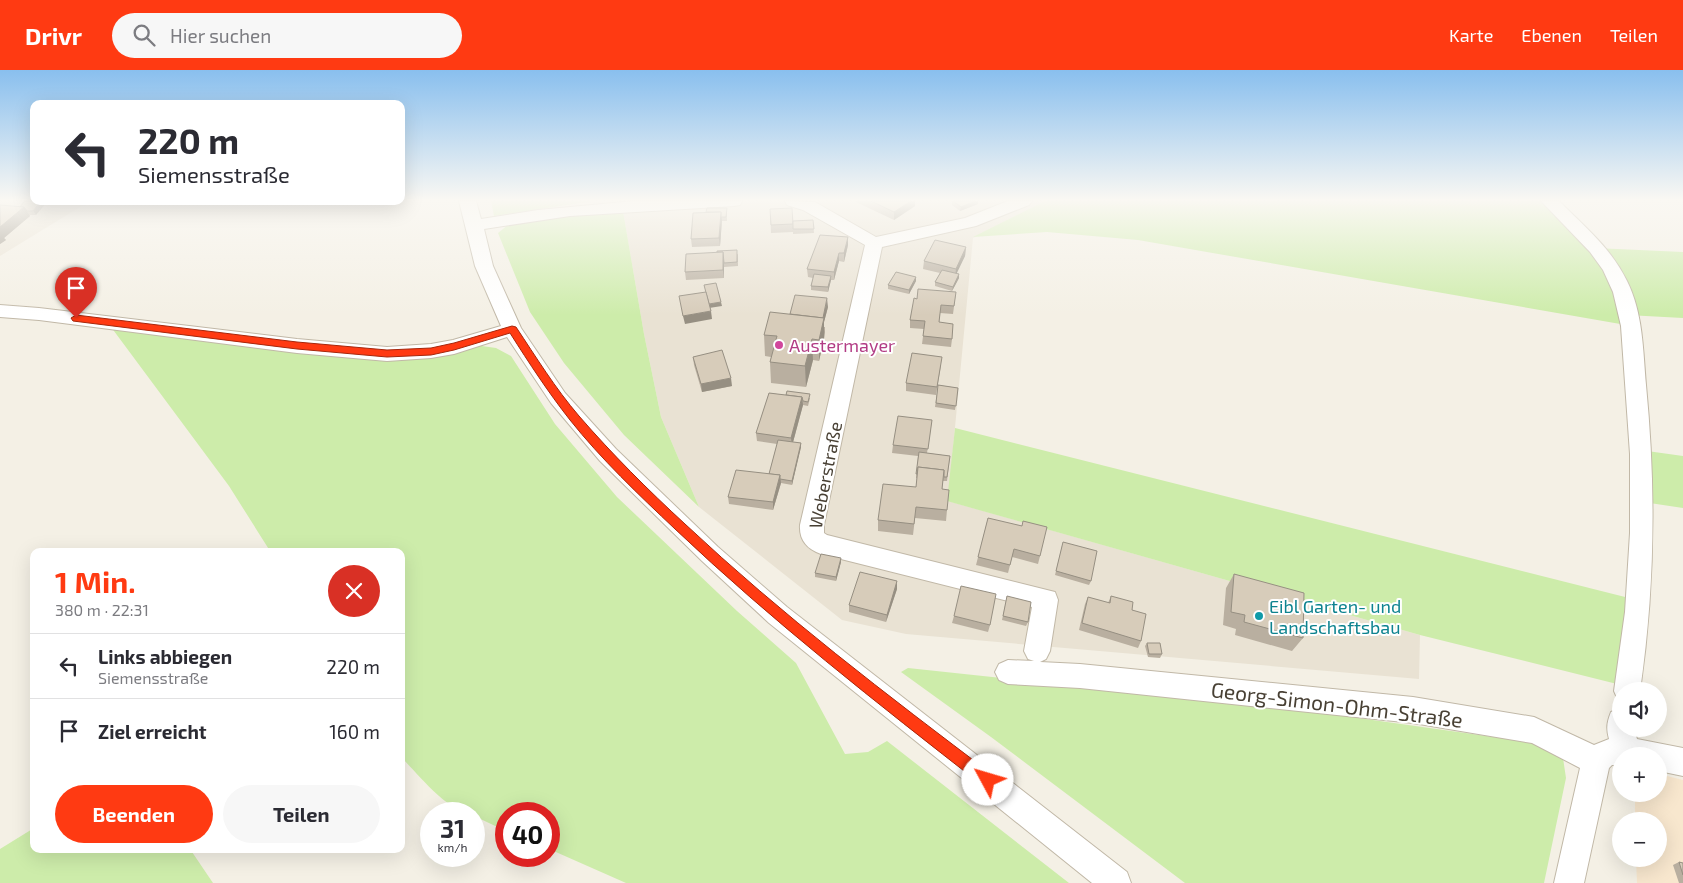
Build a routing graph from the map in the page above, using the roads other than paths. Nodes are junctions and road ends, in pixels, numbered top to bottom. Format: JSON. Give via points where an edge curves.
{"nodes":[{"id":1,"x":477,"y":239,"type":"edge"},
{"id":2,"x":867,"y":239,"type":"edge"},
{"id":3,"x":893,"y":239,"type":"edge"},
{"id":4,"x":1584,"y":239,"type":"edge"},
{"id":5,"x":874,"y":243,"type":"junction"},
{"id":6,"x":0,"y":311,"type":"edge"},
{"id":7,"x":512,"y":329,"type":"junction"},
{"id":8,"x":1037,"y":651,"type":"dead end"},
{"id":9,"x":1008,"y":672,"type":"dead end"},
{"id":10,"x":1628,"y":682,"type":"edge"},
{"id":11,"x":1612,"y":750,"type":"edge"},
{"id":12,"x":1667,"y":759,"type":"edge"},
{"id":13,"x":1596,"y":761,"type":"junction"},
{"id":14,"x":1683,"y":762,"type":"edge"},
{"id":15,"x":1116,"y":883,"type":"edge"},
{"id":16,"x":1569,"y":883,"type":"edge"}],
"edges":[{"from":1,"to":7,"type":"street","via":[[484,266]]},
{"from":2,"to":5,"type":"street"},
{"from":3,"to":5,"type":"street"},
{"from":4,"to":10,"type":"street","via":[[1610,266],[1622,289],[1629,316],[1643,503],[1640,606]]},
{"from":5,"to":8,"type":"street","name":"Weberstraße","via":[[812,526],[814,539],[822,544],[1046,600]]},
{"from":6,"to":7,"type":"street","via":[[387,354],[454,347]]},
{"from":7,"to":15,"type":"street","via":[[575,419],[641,490],[710,554],[858,680]]},
{"from":9,"to":13,"type":"street","name":"Georg-Simon-Ohm-Straße","via":[[1080,676],[1405,709],[1534,730]]},
{"from":11,"to":13,"type":"street"},
{"from":12,"to":14,"type":"street"},
{"from":13,"to":16,"type":"street"}]}
